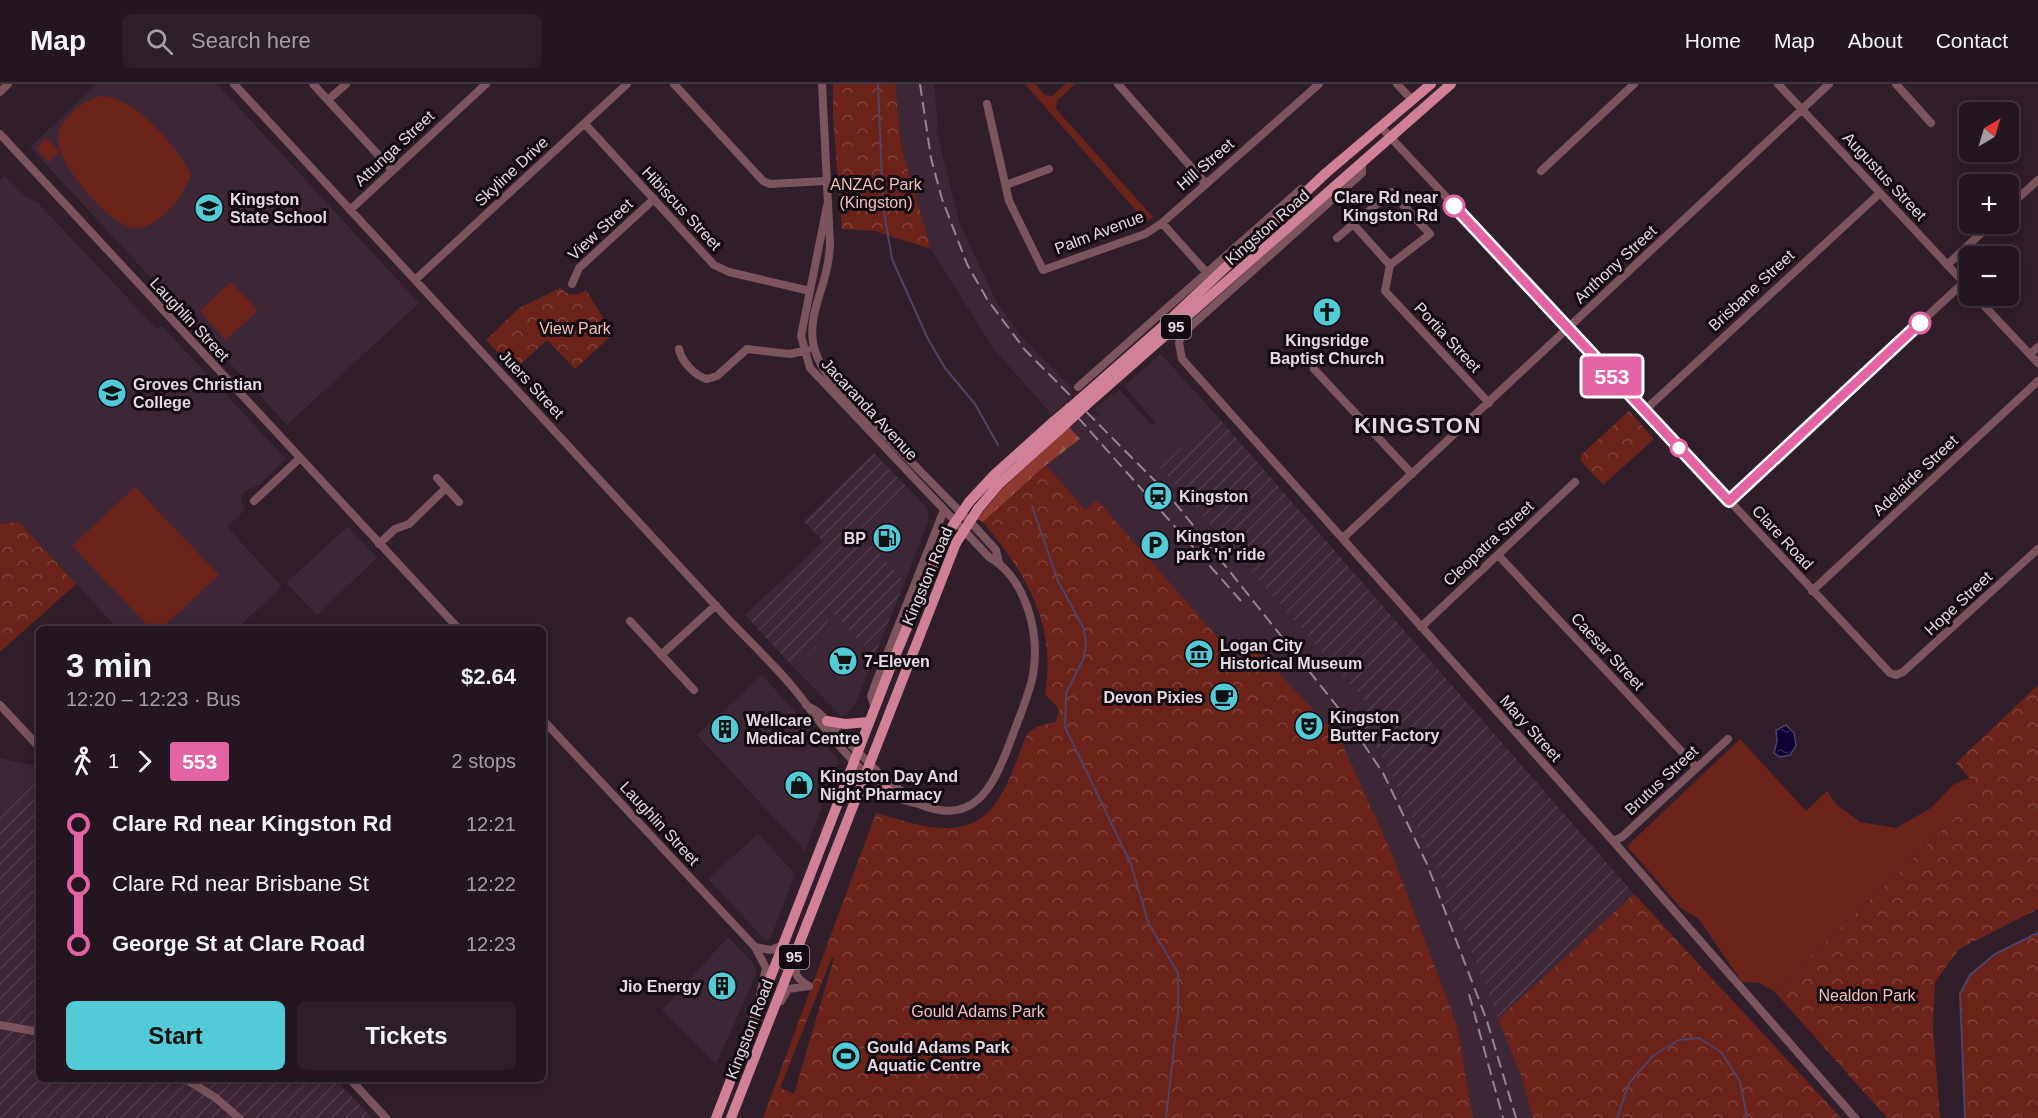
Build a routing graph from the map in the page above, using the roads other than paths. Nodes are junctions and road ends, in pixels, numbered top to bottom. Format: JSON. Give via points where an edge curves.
{"nodes":[{"id":1,"x":8,"y":84,"type":"edge"},
{"id":2,"x":234,"y":84,"type":"edge"},
{"id":3,"x":313,"y":84,"type":"edge"},
{"id":4,"x":346,"y":84,"type":"edge"},
{"id":5,"x":486,"y":84,"type":"edge"},
{"id":6,"x":627,"y":84,"type":"edge"},
{"id":7,"x":674,"y":84,"type":"edge"},
{"id":8,"x":822,"y":84,"type":"edge"},
{"id":9,"x":1118,"y":84,"type":"edge"},
{"id":10,"x":1319,"y":84,"type":"edge"},
{"id":11,"x":1397,"y":84,"type":"edge"},
{"id":12,"x":1431,"y":84,"type":"edge"},
{"id":13,"x":1634,"y":84,"type":"edge"},
{"id":14,"x":1778,"y":84,"type":"edge"},
{"id":15,"x":1829,"y":84,"type":"edge"},
{"id":16,"x":1896,"y":84,"type":"edge"},
{"id":17,"x":1448,"y":87,"type":"edge"},
{"id":18,"x":0,"y":92,"type":"edge"},
{"id":19,"x":328,"y":100,"type":"junction"},
{"id":20,"x":1412,"y":100,"type":"junction"},
{"id":21,"x":987,"y":104,"type":"dead end"},
{"id":22,"x":1802,"y":109,"type":"junction"},
{"id":23,"x":1931,"y":123,"type":"dead end"},
{"id":24,"x":585,"y":124,"type":"junction"},
{"id":25,"x":1380,"y":126,"type":"junction"},
{"id":26,"x":0,"y":134,"type":"edge"},
{"id":27,"x":1390,"y":138,"type":"junction"},
{"id":28,"x":1362,"y":162,"type":"junction"},
{"id":29,"x":1049,"y":169,"type":"dead end"},
{"id":30,"x":392,"y":170,"type":"junction"},
{"id":31,"x":1541,"y":171,"type":"dead end"},
{"id":32,"x":1326,"y":173,"type":"junction"},
{"id":33,"x":2038,"y":180,"type":"edge"},
{"id":34,"x":825,"y":181,"type":"junction"},
{"id":35,"x":1206,"y":184,"type":"junction"},
{"id":36,"x":1006,"y":185,"type":"junction"},
{"id":37,"x":1880,"y":193,"type":"junction"},
{"id":38,"x":2019,"y":197,"type":"edge"},
{"id":39,"x":654,"y":199,"type":"junction"},
{"id":40,"x":827,"y":206,"type":"junction"},
{"id":41,"x":350,"y":210,"type":"junction"},
{"id":42,"x":1162,"y":223,"type":"junction"},
{"id":43,"x":1354,"y":225,"type":"junction"},
{"id":44,"x":1980,"y":234,"type":"edge"},
{"id":45,"x":1337,"y":238,"type":"dead end"},
{"id":46,"x":817,"y":264,"type":"junction"},
{"id":47,"x":1390,"y":265,"type":"junction"},
{"id":48,"x":1947,"y":265,"type":"junction"},
{"id":49,"x":827,"y":267,"type":"junction"},
{"id":50,"x":1207,"y":273,"type":"junction"},
{"id":51,"x":1959,"y":278,"type":"edge"},
{"id":52,"x":415,"y":280,"type":"junction"},
{"id":53,"x":572,"y":284,"type":"dead end"},
{"id":54,"x":810,"y":291,"type":"junction"},
{"id":55,"x":1959,"y":292,"type":"edge"},
{"id":56,"x":1984,"y":306,"type":"edge"},
{"id":57,"x":1568,"y":328,"type":"junction"},
{"id":58,"x":2038,"y":347,"type":"edge"},
{"id":59,"x":679,"y":349,"type":"dead end"},
{"id":60,"x":808,"y":350,"type":"junction"},
{"id":61,"x":2030,"y":354,"type":"junction"},
{"id":62,"x":2038,"y":363,"type":"edge"},
{"id":63,"x":1314,"y":369,"type":"dead end"},
{"id":64,"x":2038,"y":381,"type":"edge"},
{"id":65,"x":1078,"y":387,"type":"dead end"},
{"id":66,"x":1082,"y":403,"type":"junction"},
{"id":67,"x":1489,"y":403,"type":"junction"},
{"id":68,"x":1644,"y":411,"type":"junction"},
{"id":69,"x":300,"y":458,"type":"junction"},
{"id":70,"x":1412,"y":474,"type":"junction"},
{"id":71,"x":437,"y":478,"type":"dead end"},
{"id":72,"x":1575,"y":482,"type":"dead end"},
{"id":73,"x":446,"y":488,"type":"junction"},
{"id":74,"x":254,"y":501,"type":"dead end"},
{"id":75,"x":1729,"y":501,"type":"junction"},
{"id":76,"x":459,"y":502,"type":"dead end"},
{"id":77,"x":973,"y":505,"type":"junction"},
{"id":78,"x":944,"y":510,"type":"junction"},
{"id":79,"x":1343,"y":538,"type":"junction"},
{"id":80,"x":380,"y":544,"type":"junction"},
{"id":81,"x":2038,"y":549,"type":"edge"},
{"id":82,"x":1498,"y":555,"type":"junction"},
{"id":83,"x":999,"y":563,"type":"junction"},
{"id":84,"x":1812,"y":591,"type":"junction"},
{"id":85,"x":716,"y":605,"type":"junction"},
{"id":86,"x":630,"y":621,"type":"dead end"},
{"id":87,"x":456,"y":626,"type":"edge"},
{"id":88,"x":1421,"y":627,"type":"junction"},
{"id":89,"x":662,"y":655,"type":"junction"},
{"id":90,"x":1896,"y":675,"type":"joint"},
{"id":91,"x":694,"y":690,"type":"dead end"},
{"id":92,"x":0,"y":705,"type":"edge"},
{"id":93,"x":806,"y":705,"type":"junction"},
{"id":94,"x":875,"y":708,"type":"junction"},
{"id":95,"x":827,"y":721,"type":"junction"},
{"id":96,"x":869,"y":722,"type":"junction"},
{"id":97,"x":546,"y":723,"type":"edge"},
{"id":98,"x":1728,"y":739,"type":"dead end"},
{"id":99,"x":36,"y":744,"type":"edge"},
{"id":100,"x":856,"y":756,"type":"junction"},
{"id":101,"x":867,"y":766,"type":"junction"},
{"id":102,"x":1696,"y":768,"type":"junction"},
{"id":103,"x":888,"y":790,"type":"junction"},
{"id":104,"x":856,"y":795,"type":"junction"},
{"id":105,"x":915,"y":802,"type":"junction"},
{"id":106,"x":1613,"y":841,"type":"junction"},
{"id":107,"x":783,"y":945,"type":"junction"},
{"id":108,"x":755,"y":947,"type":"junction"},
{"id":109,"x":795,"y":952,"type":"junction"},
{"id":110,"x":759,"y":1004,"type":"junction"},
{"id":111,"x":768,"y":1022,"type":"junction"},
{"id":112,"x":0,"y":1025,"type":"edge"},
{"id":113,"x":36,"y":1031,"type":"edge"},
{"id":114,"x":190,"y":1082,"type":"edge"},
{"id":115,"x":353,"y":1082,"type":"edge"},
{"id":116,"x":239,"y":1118,"type":"edge"},
{"id":117,"x":386,"y":1118,"type":"edge"},
{"id":118,"x":716,"y":1118,"type":"edge"},
{"id":119,"x":731,"y":1118,"type":"edge"},
{"id":120,"x":1855,"y":1118,"type":"edge"}],
"edges":[{"from":1,"to":18,"type":"street"},
{"from":2,"to":41,"type":"street","name":"Juers Street"},
{"from":3,"to":19,"type":"street"},
{"from":4,"to":19,"type":"street"},
{"from":5,"to":30,"type":"street","name":"Attunga Street"},
{"from":6,"to":24,"type":"street","name":"Skyline Drive"},
{"from":7,"to":34,"type":"street","via":[[763,181]]},
{"from":8,"to":34,"type":"street","name":"Jacaranda Avenue"},
{"from":9,"to":35,"type":"street"},
{"from":10,"to":35,"type":"street","name":"Hill Street"},
{"from":11,"to":20,"type":"street"},
{"from":12,"to":20,"type":"main road","name":"Kingston Road","number":"95"},
{"from":13,"to":31,"type":"street"},
{"from":14,"to":22,"type":"street","name":"Augustus Street"},
{"from":15,"to":22,"type":"street","name":"Anthony Street"},
{"from":16,"to":23,"type":"street"},
{"from":17,"to":20,"type":"main road","via":[[1421,104]]},
{"from":17,"to":27,"type":"main road","name":"Kingston Road","number":"95"},
{"from":19,"to":30,"type":"street"},
{"from":20,"to":25,"type":"main road","name":"Kingston Road","number":"95"},
{"from":21,"to":36,"type":"street","name":"Palm Avenue"},
{"from":22,"to":37,"type":"street","name":"Augustus Street"},
{"from":22,"to":57,"type":"street","name":"Anthony Street"},
{"from":24,"to":39,"type":"street","name":"Hibiscus Street"},
{"from":24,"to":52,"type":"street","name":"Skyline Drive"},
{"from":25,"to":27,"type":"street","name":"Clare Road"},
{"from":25,"to":32,"type":"main road","name":"Kingston Road","number":"95"},
{"from":26,"to":69,"type":"street","name":"Laughlin Street"},
{"from":27,"to":28,"type":"main road","name":"Kingston Road","number":"95"},
{"from":27,"to":57,"type":"street","name":"Clare Road"},
{"from":28,"to":66,"type":"main road","name":"Kingston Road","number":"95"},
{"from":28,"to":79,"type":"street","name":"Mary Street","via":[[1362,173],[1182,334],[1179,343],[1182,358]]},
{"from":29,"to":36,"type":"street"},
{"from":30,"to":41,"type":"street","name":"Attunga Street"},
{"from":32,"to":50,"type":"street","name":"Kingston Road","via":[[1317,175]]},
{"from":32,"to":66,"type":"main road","name":"Kingston Road","number":"95"},
{"from":33,"to":38,"type":"street"},
{"from":34,"to":40,"type":"street","name":"Jacaranda Avenue"},
{"from":35,"to":42,"type":"street","name":"Hill Street"},
{"from":36,"to":42,"type":"street","name":"Palm Avenue","via":[[1009,201],[1043,270],[1145,234]]},
{"from":37,"to":48,"type":"street","name":"Augustus Street"},
{"from":37,"to":68,"type":"street","name":"Brisbane Street"},
{"from":39,"to":53,"type":"street","name":"View Street","via":[[579,268]]},
{"from":39,"to":54,"type":"street","name":"Hibiscus Street","via":[[718,267]]},
{"from":40,"to":46,"type":"street","name":"Jacaranda Avenue"},
{"from":40,"to":49,"type":"street","name":"Jacaranda Avenue","via":[[831,231]]},
{"from":41,"to":52,"type":"street","name":"Juers Street"},
{"from":42,"to":50,"type":"street"},
{"from":43,"to":45,"type":"street"},
{"from":43,"to":47,"type":"street"},
{"from":43,"to":47,"type":"street","via":[[1391,192],[1430,234]]},
{"from":44,"to":48,"type":"street"},
{"from":46,"to":49,"type":"street"},
{"from":46,"to":54,"type":"street","name":"Jacaranda Avenue"},
{"from":47,"to":67,"type":"street","name":"Portia Street","via":[[1385,291]]},
{"from":48,"to":51,"type":"street","name":"Augustus Street"},
{"from":49,"to":60,"type":"street","name":"Jacaranda Avenue"},
{"from":50,"to":65,"type":"street","name":"Kingston Road"},
{"from":52,"to":85,"type":"street","name":"Juers Street"},
{"from":54,"to":60,"type":"street","name":"Jacaranda Avenue","via":[[802,328]]},
{"from":55,"to":75,"type":"street"},
{"from":56,"to":61,"type":"street"},
{"from":57,"to":67,"type":"street","name":"Anthony Street"},
{"from":57,"to":68,"type":"street","name":"Clare Road"},
{"from":58,"to":61,"type":"street"},
{"from":59,"to":60,"type":"street","via":[[684,361],[707,379],[717,376],[747,349],[780,354]]},
{"from":60,"to":78,"type":"street","name":"Jacaranda Avenue","via":[[810,368],[820,381]]},
{"from":60,"to":83,"type":"street","name":"Jacaranda Avenue","via":[[833,382],[996,550]]},
{"from":61,"to":62,"type":"street"},
{"from":63,"to":70,"type":"street"},
{"from":64,"to":84,"type":"street","name":"Adelaide Street"},
{"from":66,"to":77,"type":"main road","name":"Kingston Road","number":"95","bridge":true,"via":[[994,474]]},
{"from":67,"to":70,"type":"street","name":"Anthony Street"},
{"from":68,"to":75,"type":"street","name":"Clare Road"},
{"from":69,"to":74,"type":"street"},
{"from":69,"to":80,"type":"street","name":"Laughlin Street"},
{"from":70,"to":79,"type":"street","name":"Anthony Street"},
{"from":71,"to":73,"type":"street"},
{"from":72,"to":82,"type":"street","name":"Cleopatra Street"},
{"from":73,"to":76,"type":"street"},
{"from":73,"to":80,"type":"street","via":[[409,524],[395,529]]},
{"from":75,"to":84,"type":"street","name":"Clare Road"},
{"from":77,"to":94,"type":"main road","name":"Kingston Road","number":"95","bridge":true,"via":[[945,537]]},
{"from":77,"to":101,"type":"main road","name":"Kingston Road","number":"95","bridge":true},
{"from":78,"to":83,"type":"street","name":"Jacaranda Avenue"},
{"from":78,"to":94,"type":"street","name":"Kingston Road","via":[[871,696]]},
{"from":79,"to":88,"type":"street","name":"Mary Street"},
{"from":80,"to":87,"type":"street","name":"Laughlin Street"},
{"from":81,"to":90,"type":"street","name":"Hope Street","via":[[1944,637]]},
{"from":82,"to":88,"type":"street","name":"Cleopatra Street"},
{"from":82,"to":102,"type":"street","name":"Caesar Street"},
{"from":83,"to":105,"type":"street","name":"Jacaranda Avenue","via":[[1020,592],[1033,630],[1034,666],[1024,705],[996,777],[979,800],[947,812]]},
{"from":84,"to":90,"type":"street","name":"Clare Road"},
{"from":85,"to":89,"type":"street"},
{"from":85,"to":93,"type":"street","name":"Juers Street"},
{"from":86,"to":89,"type":"street"},
{"from":88,"to":106,"type":"street","name":"Mary Street"},
{"from":89,"to":91,"type":"street"},
{"from":92,"to":99,"type":"street"},
{"from":93,"to":95,"type":"street","name":"Juers Street"},
{"from":93,"to":100,"type":"street","name":"Juers Street","via":[[813,717]]},
{"from":94,"to":96,"type":"main road","name":"Kingston Road","number":"95"},
{"from":95,"to":96,"type":"main road"},
{"from":95,"to":100,"type":"street","name":"Juers Street"},
{"from":96,"to":100,"type":"main road","name":"Kingston Road","number":"95"},
{"from":97,"to":108,"type":"street","name":"Laughlin Street"},
{"from":98,"to":102,"type":"street","name":"Brutus Street"},
{"from":100,"to":101,"type":"street","name":"Jacaranda Avenue"},
{"from":100,"to":107,"type":"main road","name":"Kingston Road","number":"95"},
{"from":101,"to":103,"type":"street","name":"Jacaranda Avenue"},
{"from":101,"to":104,"type":"main road","name":"Kingston Road","number":"95"},
{"from":101,"to":105,"type":"street","name":"Jacaranda Avenue"},
{"from":102,"to":106,"type":"street","name":"Brutus Street"},
{"from":103,"to":104,"type":"main road"},
{"from":103,"to":105,"type":"street","name":"Jacaranda Avenue","via":[[904,801]]},
{"from":104,"to":109,"type":"main road","name":"Kingston Road","number":"95"},
{"from":106,"to":120,"type":"street","name":"Mary Street"},
{"from":107,"to":108,"type":"street","via":[[769,950]]},
{"from":107,"to":110,"type":"main road","name":"Kingston Road","number":"95"},
{"from":108,"to":110,"type":"street","name":"Laughlin Street","via":[[766,973]]},
{"from":109,"to":111,"type":"main road","name":"Kingston Road","number":"95"},
{"from":109,"to":111,"type":"street","via":[[795,974],[809,987],[788,989]]},
{"from":110,"to":118,"type":"main road","name":"Kingston Road","number":"95"},
{"from":111,"to":119,"type":"main road","name":"Kingston Road","number":"95"},
{"from":112,"to":113,"type":"street"},
{"from":114,"to":116,"type":"street"},
{"from":115,"to":117,"type":"street"}]}
